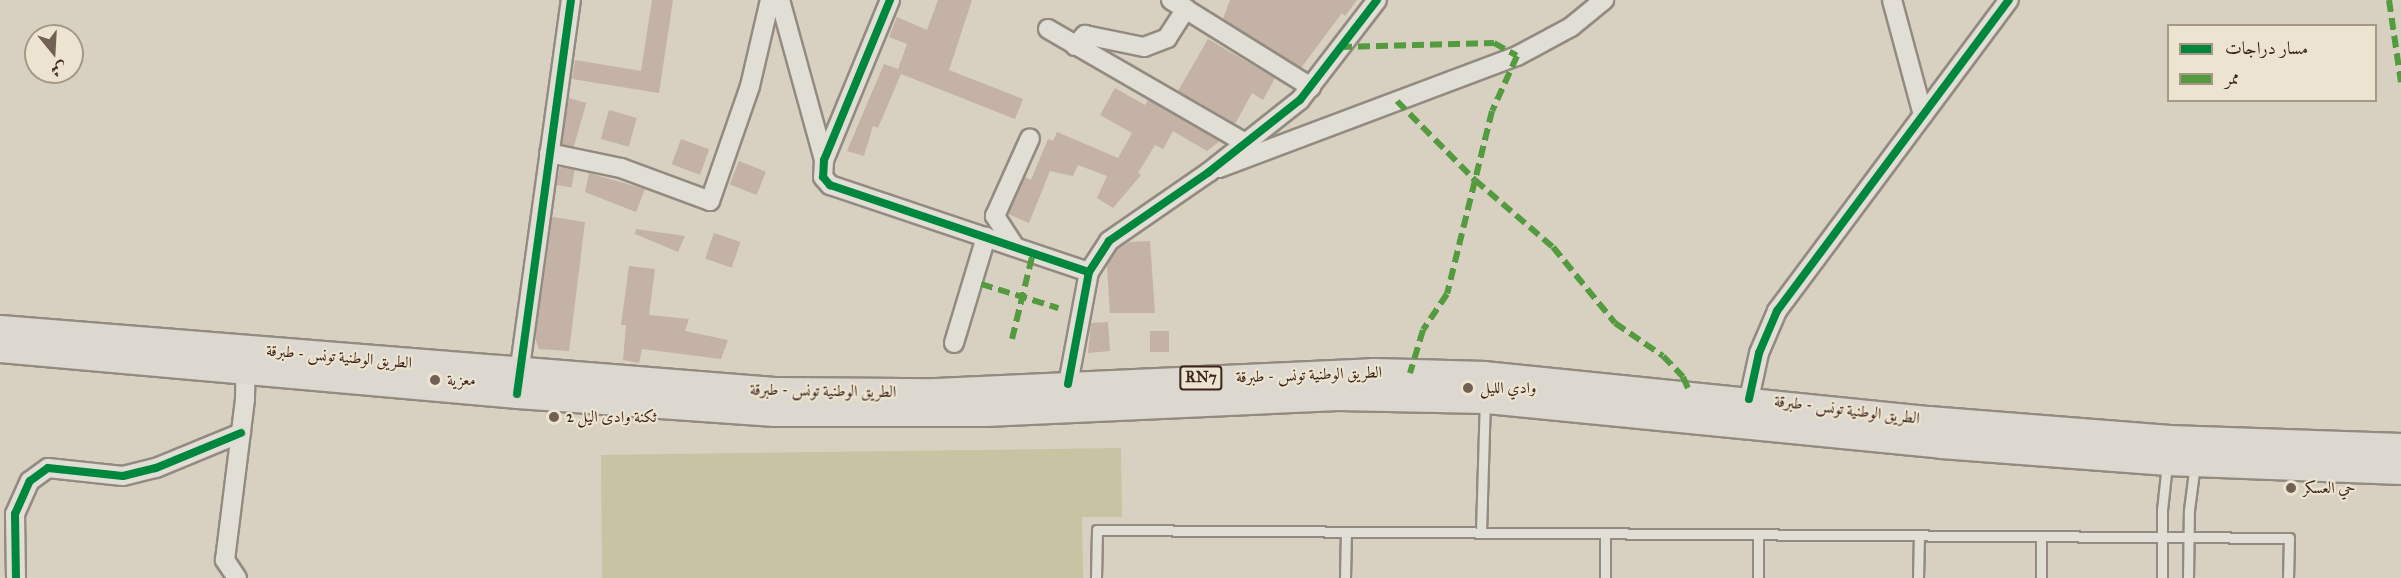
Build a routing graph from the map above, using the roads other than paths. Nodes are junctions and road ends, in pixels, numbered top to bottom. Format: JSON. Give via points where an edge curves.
{"nodes":[{"id":1,"x":571,"y":0,"type":"edge"},
{"id":2,"x":770,"y":0,"type":"edge"},
{"id":3,"x":780,"y":0,"type":"edge"},
{"id":4,"x":890,"y":0,"type":"edge"},
{"id":5,"x":1377,"y":0,"type":"edge"},
{"id":6,"x":1604,"y":0,"type":"edge"},
{"id":7,"x":1892,"y":0,"type":"edge"},
{"id":8,"x":2009,"y":0,"type":"edge"},
{"id":9,"x":1178,"y":4,"type":"edge"},
{"id":10,"x":1048,"y":29,"type":"dead end"},
{"id":11,"x":1075,"y":46,"type":"junction"},
{"id":12,"x":1311,"y":87,"type":"junction"},
{"id":13,"x":1923,"y":116,"type":"junction"},
{"id":14,"x":1030,"y":138,"type":"dead end"},
{"id":15,"x":1244,"y":142,"type":"junction"},
{"id":16,"x":549,"y":153,"type":"junction"},
{"id":17,"x":824,"y":160,"type":"junction"},
{"id":18,"x":1209,"y":172,"type":"junction"},
{"id":19,"x":986,"y":237,"type":"junction"},
{"id":20,"x":1015,"y":247,"type":"junction"},
{"id":21,"x":1089,"y":272,"type":"junction"},
{"id":22,"x":0,"y":329,"type":"edge"},
{"id":23,"x":954,"y":343,"type":"dead end"},
{"id":24,"x":0,"y":348,"type":"edge"},
{"id":25,"x":246,"y":357,"type":"junction"},
{"id":26,"x":518,"y":384,"type":"junction"},
{"id":27,"x":1068,"y":384,"type":"junction"},
{"id":28,"x":1485,"y":387,"type":"junction"},
{"id":29,"x":1749,"y":399,"type":"junction"},
{"id":30,"x":241,"y":432,"type":"junction"},
{"id":31,"x":2401,"y":447,"type":"edge"},
{"id":32,"x":2168,"y":450,"type":"junction"},
{"id":33,"x":2197,"y":451,"type":"junction"},
{"id":34,"x":2401,"y":470,"type":"edge"},
{"id":35,"x":1346,"y":532,"type":"junction"},
{"id":36,"x":1480,"y":532,"type":"junction"},
{"id":37,"x":1605,"y":533,"type":"junction"},
{"id":38,"x":1758,"y":534,"type":"junction"},
{"id":39,"x":1919,"y":535,"type":"junction"},
{"id":40,"x":2041,"y":536,"type":"junction"},
{"id":41,"x":2162,"y":537,"type":"junction"},
{"id":42,"x":2189,"y":537,"type":"junction"},
{"id":43,"x":16,"y":578,"type":"edge"},
{"id":44,"x":237,"y":578,"type":"edge"},
{"id":45,"x":1096,"y":578,"type":"edge"},
{"id":46,"x":1345,"y":578,"type":"edge"},
{"id":47,"x":1605,"y":578,"type":"edge"},
{"id":48,"x":1758,"y":578,"type":"edge"},
{"id":49,"x":1918,"y":578,"type":"edge"},
{"id":50,"x":2041,"y":578,"type":"edge"},
{"id":51,"x":2162,"y":578,"type":"edge"},
{"id":52,"x":2188,"y":578,"type":"edge"},
{"id":53,"x":2288,"y":578,"type":"edge"}],
"edges":[{"from":1,"to":16,"type":"street"},
{"from":2,"to":16,"type":"street","via":[[750,86],[710,201],[621,168]]},
{"from":3,"to":17,"type":"street"},
{"from":4,"to":17,"type":"street"},
{"from":5,"to":12,"type":"street"},
{"from":6,"to":18,"type":"street","via":[[1571,27],[1517,56]]},
{"from":7,"to":13,"type":"street"},
{"from":8,"to":13,"type":"street"},
{"from":9,"to":11,"type":"street","via":[[1167,38],[1144,47],[1085,35]]},
{"from":9,"to":12,"type":"street"},
{"from":10,"to":11,"type":"street"},
{"from":11,"to":15,"type":"street"},
{"from":12,"to":15,"type":"street","via":[[1300,100]]},
{"from":13,"to":29,"type":"street","via":[[1778,311],[1762,344]]},
{"from":14,"to":20,"type":"street","via":[[995,216]]},
{"from":15,"to":18,"type":"street"},
{"from":16,"to":26,"type":"street"},
{"from":17,"to":19,"type":"street","via":[[823,177],[830,185]]},
{"from":18,"to":21,"type":"street","via":[[1109,241]]},
{"from":19,"to":20,"type":"street"},
{"from":19,"to":23,"type":"street"},
{"from":20,"to":21,"type":"street"},
{"from":21,"to":27,"type":"street"},
{"from":22,"to":25,"type":"main road","name":"الطريق الوطنية تونس - طبرقة","number":"RN7"},
{"from":24,"to":25,"type":"main road","name":"الطريق الوطنية تونس - طبرقة","number":"RN7"},
{"from":25,"to":26,"type":"main road","name":"الطريق الوطنية تونس - طبرقة","number":"RN7"},
{"from":25,"to":30,"type":"street"},
{"from":26,"to":27,"type":"main road","name":"الطريق الوطنية تونس - طبرقة","number":"RN7","via":[[774,392],[936,392]]},
{"from":26,"to":28,"type":"main road","name":"الطريق الوطنية تونس - طبرقة","number":"RN7","via":[[774,412],[870,413]]},
{"from":27,"to":28,"type":"main road","name":"الطريق الوطنية تونس - طبرقة","number":"RN7","via":[[1372,372]]},
{"from":28,"to":29,"type":"main road","name":"الطريق الوطنية تونس - طبرقة","number":"RN7"},
{"from":28,"to":32,"type":"main road","name":"الطريق الوطنية تونس - طبرقة","number":"RN7","via":[[1941,444]]},
{"from":28,"to":36,"type":"lane"},
{"from":29,"to":32,"type":"main road","name":"الطريق الوطنية تونس - طبرقة","number":"RN7"},
{"from":30,"to":43,"type":"street","via":[[156,468],[123,476],[48,468],[30,481],[15,514]]},
{"from":30,"to":44,"type":"street","via":[[225,560]]},
{"from":31,"to":33,"type":"main road","name":"الطريق الوطنية تونس - طبرقة","number":"RN7"},
{"from":32,"to":33,"type":"main road","name":"الطريق الوطنية تونس - طبرقة","number":"RN7"},
{"from":32,"to":41,"type":"lane"},
{"from":33,"to":34,"type":"main road","name":"الطريق الوطنية تونس - طبرقة","number":"RN7"},
{"from":33,"to":42,"type":"lane"},
{"from":35,"to":36,"type":"lane"},
{"from":35,"to":45,"type":"lane","via":[[1097,530]]},
{"from":35,"to":46,"type":"lane"},
{"from":36,"to":37,"type":"lane"},
{"from":37,"to":38,"type":"lane"},
{"from":37,"to":47,"type":"lane"},
{"from":38,"to":39,"type":"lane"},
{"from":38,"to":48,"type":"lane"},
{"from":39,"to":40,"type":"lane"},
{"from":39,"to":49,"type":"lane"},
{"from":40,"to":41,"type":"lane"},
{"from":40,"to":50,"type":"lane"},
{"from":41,"to":42,"type":"lane"},
{"from":41,"to":51,"type":"lane"},
{"from":42,"to":52,"type":"lane"},
{"from":42,"to":53,"type":"lane","via":[[2289,538]]}]}
